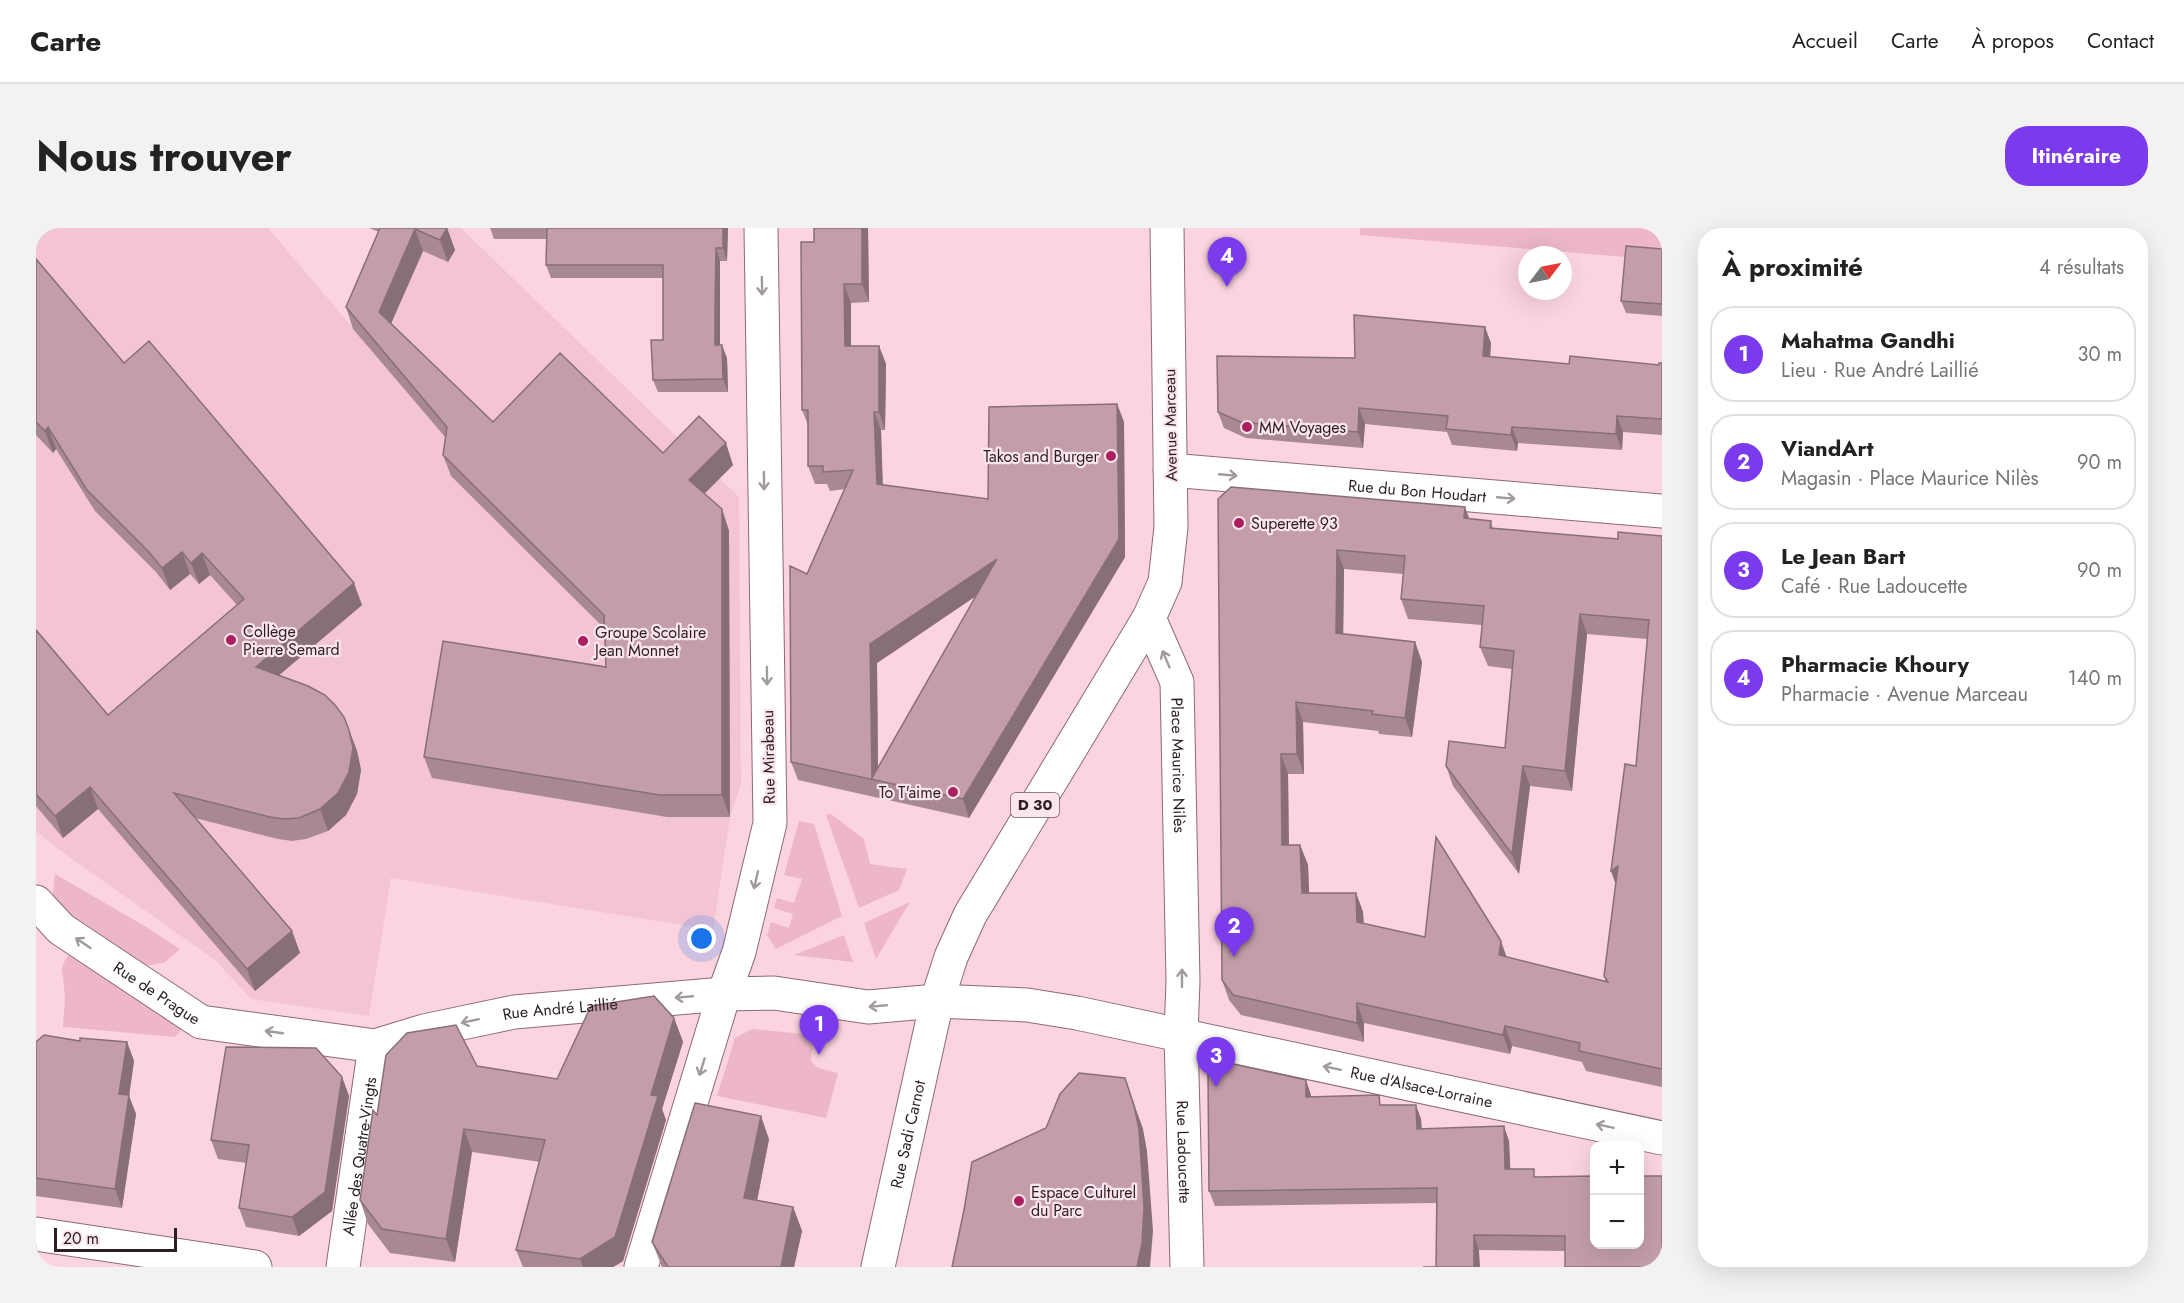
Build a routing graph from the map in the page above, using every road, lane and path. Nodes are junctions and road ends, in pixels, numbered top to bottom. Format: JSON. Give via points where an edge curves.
{"nodes":[{"id":1,"x":761,"y":228,"type":"edge"},
{"id":2,"x":1167,"y":228,"type":"edge"},
{"id":3,"x":1170,"y":470,"type":"junction"},
{"id":4,"x":1662,"y":512,"type":"edge"},
{"id":5,"x":1149,"y":618,"type":"junction"},
{"id":6,"x":36,"y":902,"type":"edge"},
{"id":7,"x":724,"y":994,"type":"junction"},
{"id":8,"x":937,"y":1001,"type":"junction"},
{"id":9,"x":1181,"y":1036,"type":"junction"},
{"id":10,"x":332,"y":1040,"type":"joint"},
{"id":11,"x":375,"y":1046,"type":"junction"},
{"id":12,"x":1662,"y":1138,"type":"edge"},
{"id":13,"x":36,"y":1234,"type":"edge"},
{"id":14,"x":255,"y":1267,"type":"edge"},
{"id":15,"x":343,"y":1267,"type":"edge"},
{"id":16,"x":641,"y":1267,"type":"edge"},
{"id":17,"x":878,"y":1267,"type":"edge"},
{"id":18,"x":1188,"y":1267,"type":"edge"}],
"edges":[{"from":1,"to":7,"type":"street","name":"Rue Mirabeau","one_way":true,"via":[[770,823],[739,952]]},
{"from":2,"to":3,"type":"street","name":"Avenue Marceau","number":"D 30"},
{"from":3,"to":4,"type":"street","name":"Rue du Bon Houdart","one_way":true},
{"from":3,"to":5,"type":"street","name":"Avenue Marceau","number":"D 30","via":[[1169,554],[1165,582]]},
{"from":5,"to":8,"type":"street","number":"D 30","via":[[970,915]]},
{"from":9,"to":5,"type":"street","name":"Place Maurice Nilès","one_way":true,"via":[[1177,682]]},
{"from":10,"to":6,"type":"street","name":"Rue de Prague","one_way":true,"via":[[201,1022],[62,929]]},
{"from":8,"to":7,"type":"street","name":"Rue André Laillié","one_way":true,"via":[[868,1006],[774,993]]},
{"from":7,"to":11,"type":"street","name":"Rue André Laillié","one_way":true,"via":[[514,1012],[424,1030]]},
{"from":7,"to":16,"type":"street","name":"Rue Mirabeau","one_way":true},
{"from":8,"to":9,"type":"street","via":[[1027,1005]]},
{"from":8,"to":17,"type":"street","name":"Rue Sadi Carnot","number":"D 30"},
{"from":12,"to":9,"type":"street","name":"Rue d'Alsace-Lorraine","one_way":true},
{"from":9,"to":18,"type":"street","name":"Rue Ladoucette"},
{"from":10,"to":11,"type":"street","name":"Rue André Laillié"},
{"from":11,"to":15,"type":"street","name":"Allée des Quatre-Vingts"},
{"from":13,"to":14,"type":"street"}]}
